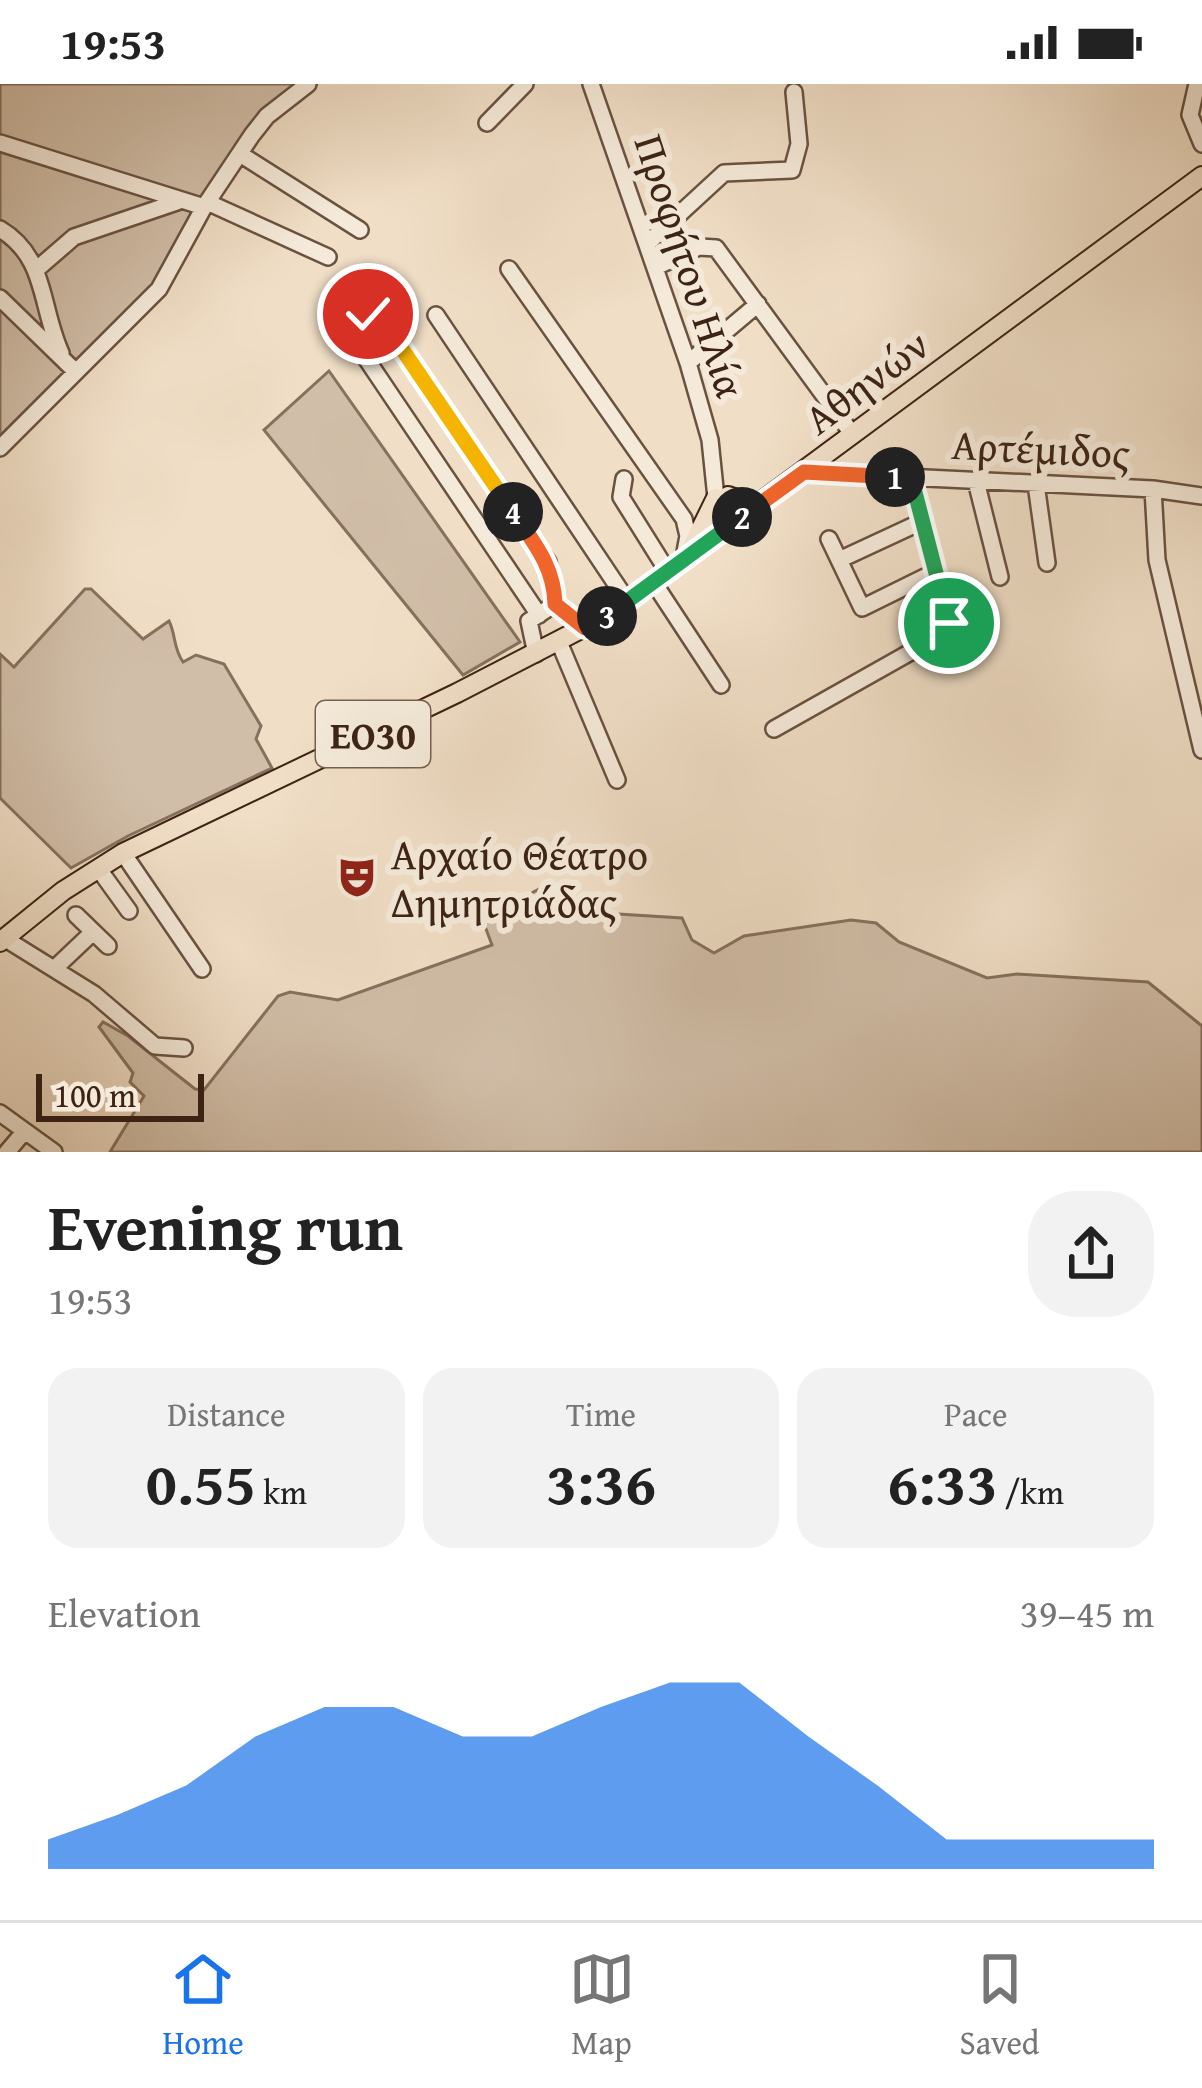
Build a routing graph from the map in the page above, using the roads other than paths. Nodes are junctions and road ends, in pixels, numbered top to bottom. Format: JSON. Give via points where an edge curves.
{"nodes":[{"id":1,"x":308,"y":84,"type":"edge"},
{"id":2,"x":525,"y":84,"type":"edge"},
{"id":3,"x":591,"y":84,"type":"edge"},
{"id":4,"x":1197,"y":84,"type":"edge"},
{"id":5,"x":794,"y":92,"type":"dead end"},
{"id":6,"x":487,"y":123,"type":"dead end"},
{"id":7,"x":0,"y":143,"type":"edge"},
{"id":8,"x":1202,"y":144,"type":"edge"},
{"id":9,"x":240,"y":154,"type":"junction"},
{"id":10,"x":1202,"y":176,"type":"edge"},
{"id":11,"x":177,"y":202,"type":"junction"},
{"id":12,"x":206,"y":205,"type":"junction"},
{"id":13,"x":0,"y":229,"type":"edge"},
{"id":14,"x":360,"y":230,"type":"dead end"},
{"id":15,"x":648,"y":243,"type":"junction"},
{"id":16,"x":328,"y":257,"type":"dead end"},
{"id":17,"x":656,"y":267,"type":"junction"},
{"id":18,"x":37,"y":269,"type":"junction"},
{"id":19,"x":509,"y":269,"type":"dead end"},
{"id":20,"x":0,"y":298,"type":"edge"},
{"id":21,"x":758,"y":304,"type":"junction"},
{"id":22,"x":436,"y":315,"type":"dead end"},
{"id":23,"x":61,"y":353,"type":"junction"},
{"id":24,"x":688,"y":363,"type":"junction"},
{"id":25,"x":76,"y":372,"type":"junction"},
{"id":26,"x":853,"y":435,"type":"junction"},
{"id":27,"x":0,"y":448,"type":"edge"},
{"id":28,"x":804,"y":472,"type":"junction"},
{"id":29,"x":911,"y":477,"type":"junction"},
{"id":30,"x":624,"y":479,"type":"dead end"},
{"id":31,"x":976,"y":481,"type":"junction"},
{"id":32,"x":1036,"y":484,"type":"junction"},
{"id":33,"x":1153,"y":489,"type":"junction"},
{"id":34,"x":1202,"y":496,"type":"edge"},
{"id":35,"x":722,"y":497,"type":"junction"},
{"id":36,"x":743,"y":516,"type":"junction"},
{"id":37,"x":922,"y":521,"type":"junction"},
{"id":38,"x":829,"y":539,"type":"dead end"},
{"id":39,"x":839,"y":560,"type":"junction"},
{"id":40,"x":1047,"y":563,"type":"dead end"},
{"id":41,"x":669,"y":572,"type":"junction"},
{"id":42,"x":935,"y":572,"type":"junction"},
{"id":43,"x":1000,"y":577,"type":"dead end"},
{"id":44,"x":628,"y":602,"type":"junction"},
{"id":45,"x":555,"y":604,"type":"junction"},
{"id":46,"x":539,"y":614,"type":"junction"},
{"id":47,"x":585,"y":628,"type":"junction"},
{"id":48,"x":560,"y":642,"type":"junction"},
{"id":49,"x":536,"y":654,"type":"junction"},
{"id":50,"x":721,"y":685,"type":"dead end"},
{"id":51,"x":774,"y":729,"type":"dead end"},
{"id":52,"x":1202,"y":750,"type":"edge"},
{"id":53,"x":617,"y":780,"type":"dead end"},
{"id":54,"x":122,"y":853,"type":"junction"},
{"id":55,"x":98,"y":868,"type":"junction"},
{"id":56,"x":129,"y":911,"type":"dead end"},
{"id":57,"x":76,"y":915,"type":"dead end"},
{"id":58,"x":93,"y":932,"type":"junction"},
{"id":59,"x":2,"y":940,"type":"edge"},
{"id":60,"x":108,"y":946,"type":"dead end"},
{"id":61,"x":54,"y":969,"type":"junction"},
{"id":62,"x":202,"y":969,"type":"dead end"},
{"id":63,"x":184,"y":1048,"type":"dead end"},
{"id":64,"x":0,"y":1113,"type":"edge"},
{"id":65,"x":24,"y":1132,"type":"junction"},
{"id":66,"x":7,"y":1152,"type":"edge"},
{"id":67,"x":54,"y":1152,"type":"edge"}],
"edges":[{"from":1,"to":9,"type":"street","via":[[267,116]]},
{"from":2,"to":6,"type":"street"},
{"from":3,"to":15,"type":"street","name":"Προφήτου Ηλία"},
{"from":4,"to":8,"type":"street","via":[[1190,115]]},
{"from":5,"to":15,"type":"street","via":[[795,167],[724,172]]},
{"from":7,"to":11,"type":"street"},
{"from":9,"to":12,"type":"street"},
{"from":9,"to":14,"type":"street"},
{"from":10,"to":26,"type":"main road","name":"Αθηνών","number":"ΕΟ30"},
{"from":11,"to":12,"type":"street"},
{"from":11,"to":18,"type":"street","via":[[74,238]]},
{"from":12,"to":16,"type":"street"},
{"from":12,"to":25,"type":"street","via":[[169,276]]},
{"from":13,"to":18,"type":"street","via":[[26,248]]},
{"from":15,"to":17,"type":"street","name":"Προφήτου Ηλία"},
{"from":17,"to":21,"type":"street","via":[[708,245]]},
{"from":17,"to":24,"type":"street","name":"Προφήτου Ηλία"},
{"from":18,"to":23,"type":"street"},
{"from":19,"to":41,"type":"street","via":[[684,519],[688,536]]},
{"from":20,"to":23,"type":"street"},
{"from":21,"to":24,"type":"street"},
{"from":21,"to":26,"type":"street"},
{"from":22,"to":44,"type":"street"},
{"from":23,"to":25,"type":"street"},
{"from":24,"to":35,"type":"street","name":"Προφήτου Ηλία"},
{"from":25,"to":27,"type":"street"},
{"from":26,"to":28,"type":"main road","name":"Αθηνών","number":"ΕΟ30"},
{"from":28,"to":29,"type":"street","name":"Αρτέμιδος"},
{"from":28,"to":36,"type":"main road","name":"Αθηνών","number":"ΕΟ30"},
{"from":29,"to":31,"type":"street","name":"Αρτέμιδος"},
{"from":29,"to":37,"type":"street"},
{"from":30,"to":41,"type":"street","via":[[621,497]]},
{"from":31,"to":32,"type":"street","name":"Αρτέμιδος"},
{"from":31,"to":43,"type":"street"},
{"from":32,"to":33,"type":"street","name":"Αρτέμιδος"},
{"from":32,"to":40,"type":"street"},
{"from":33,"to":34,"type":"street","name":"Αρτέμιδος"},
{"from":33,"to":52,"type":"street","via":[[1157,560]]},
{"from":35,"to":36,"type":"main road"},
{"from":35,"to":36,"type":"street"},
{"from":35,"to":41,"type":"main road"},
{"from":36,"to":41,"type":"main road","name":"Αθηνών","number":"ΕΟ30"},
{"from":37,"to":39,"type":"street"},
{"from":37,"to":42,"type":"street"},
{"from":38,"to":39,"type":"street"},
{"from":39,"to":42,"type":"street","via":[[862,608]]},
{"from":41,"to":44,"type":"main road","name":"Αθηνών","number":"ΕΟ30"},
{"from":41,"to":50,"type":"street"},
{"from":42,"to":51,"type":"street","via":[[947,633]]},
{"from":44,"to":47,"type":"main road","name":"Αθηνών","number":"ΕΟ30"},
{"from":45,"to":46,"type":"street"},
{"from":45,"to":46,"type":"street","via":[[548,562],[381,318],[359,318],[355,342]]},
{"from":45,"to":47,"type":"street"},
{"from":46,"to":49,"type":"street","via":[[529,621]]},
{"from":47,"to":48,"type":"main road","name":"Αθηνών","number":"ΕΟ30"},
{"from":48,"to":49,"type":"main road","name":"Αθηνών","number":"ΕΟ30"},
{"from":48,"to":53,"type":"street"},
{"from":49,"to":54,"type":"main road","name":"Αθηνών","number":"ΕΟ30"},
{"from":54,"to":55,"type":"main road","name":"Αθηνών","number":"ΕΟ30"},
{"from":54,"to":62,"type":"street"},
{"from":55,"to":56,"type":"street"},
{"from":55,"to":59,"type":"main road","name":"Αθηνών","number":"ΕΟ30"},
{"from":57,"to":58,"type":"street"},
{"from":58,"to":60,"type":"street"},
{"from":58,"to":61,"type":"street"},
{"from":59,"to":61,"type":"street"},
{"from":61,"to":63,"type":"street","via":[[154,1046]]},
{"from":64,"to":65,"type":"street"},
{"from":65,"to":66,"type":"street"},
{"from":65,"to":67,"type":"street"}]}
